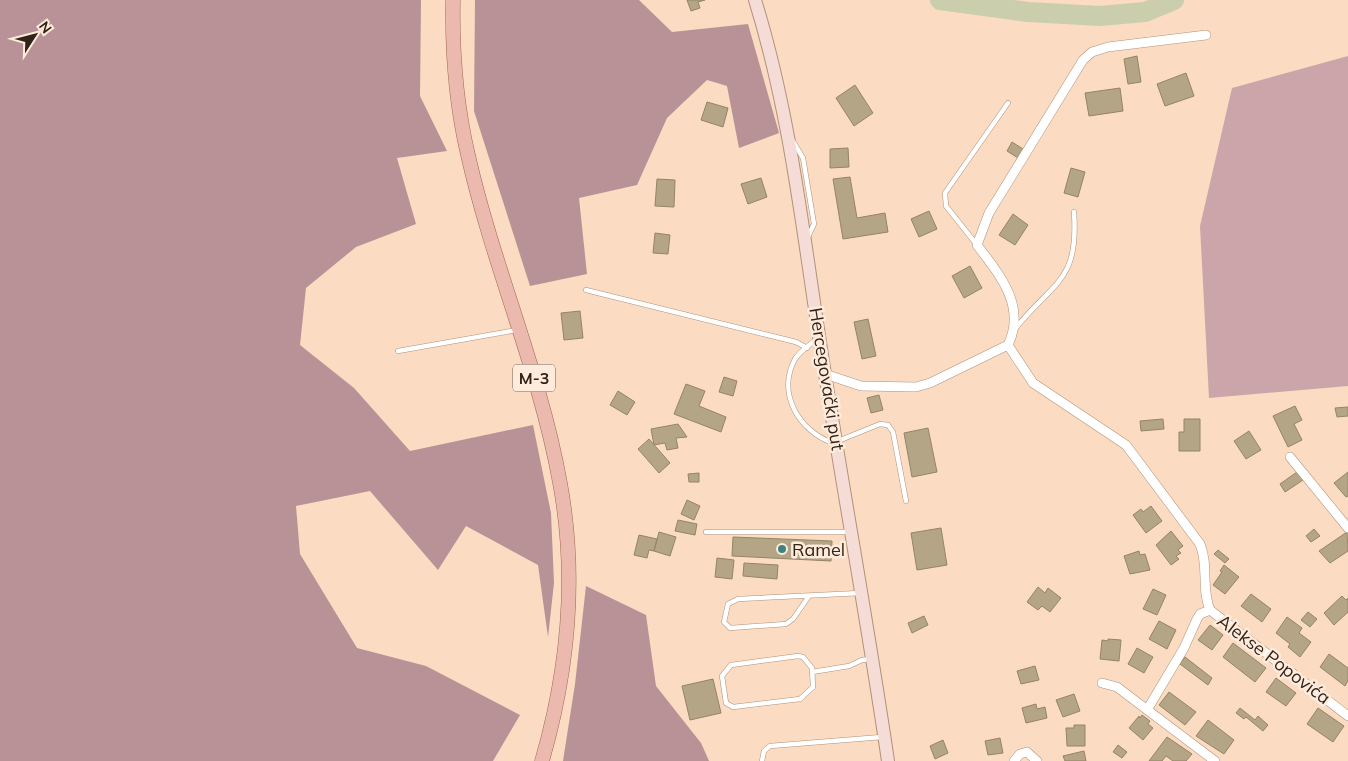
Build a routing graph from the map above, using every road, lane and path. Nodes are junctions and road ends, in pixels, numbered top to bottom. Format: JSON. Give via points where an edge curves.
{"nodes":[{"id":1,"x":453,"y":0,"type":"edge"},
{"id":2,"x":755,"y":0,"type":"edge"},
{"id":3,"x":1206,"y":35,"type":"dead end"},
{"id":4,"x":1008,"y":103,"type":"dead end"},
{"id":5,"x":1074,"y":212,"type":"dead end"},
{"id":6,"x":977,"y":245,"type":"junction"},
{"id":7,"x":586,"y":290,"type":"dead end"},
{"id":8,"x":521,"y":329,"type":"junction"},
{"id":9,"x":1012,"y":333,"type":"junction"},
{"id":10,"x":819,"y":337,"type":"junction"},
{"id":11,"x":1008,"y":345,"type":"junction"},
{"id":12,"x":807,"y":348,"type":"junction"},
{"id":13,"x":398,"y":351,"type":"dead end"},
{"id":14,"x":825,"y":374,"type":"junction"},
{"id":15,"x":837,"y":443,"type":"junction"},
{"id":16,"x":1290,"y":457,"type":"dead end"},
{"id":17,"x":906,"y":501,"type":"dead end"},
{"id":18,"x":1348,"y":528,"type":"edge"},
{"id":19,"x":706,"y":532,"type":"dead end"},
{"id":20,"x":852,"y":532,"type":"junction"},
{"id":21,"x":862,"y":592,"type":"junction"},
{"id":22,"x":809,"y":596,"type":"junction"},
{"id":23,"x":1210,"y":610,"type":"junction"},
{"id":24,"x":872,"y":659,"type":"junction"},
{"id":25,"x":812,"y":672,"type":"junction"},
{"id":26,"x":1102,"y":683,"type":"dead end"},
{"id":27,"x":1147,"y":710,"type":"junction"},
{"id":28,"x":1348,"y":716,"type":"edge"},
{"id":29,"x":885,"y":737,"type":"junction"},
{"id":30,"x":542,"y":761,"type":"edge"},
{"id":31,"x":762,"y":761,"type":"edge"},
{"id":32,"x":888,"y":761,"type":"edge"},
{"id":33,"x":1014,"y":761,"type":"edge"},
{"id":34,"x":1037,"y":761,"type":"edge"},
{"id":35,"x":1214,"y":761,"type":"edge"}],
"edges":[{"from":1,"to":8,"type":"main road","number":"M-3","via":[[455,78],[466,148]]},
{"from":2,"to":10,"type":"main road","name":"Hercegovački put","via":[[788,136]]},
{"from":3,"to":6,"type":"street","via":[[1108,47],[1087,55],[989,214]]},
{"from":4,"to":6,"type":"lane","via":[[945,193],[946,206]]},
{"from":5,"to":9,"type":"lane","via":[[1075,242],[1064,277]]},
{"from":6,"to":9,"type":"street","via":[[1005,281],[1010,293]]},
{"from":7,"to":12,"type":"lane","via":[[796,342]]},
{"from":8,"to":13,"type":"lane"},
{"from":8,"to":30,"type":"main road","number":"M-3","via":[[554,453],[568,553],[563,662]]},
{"from":9,"to":11,"type":"street"},
{"from":10,"to":12,"type":"lane"},
{"from":10,"to":14,"type":"main road","name":"Hercegovački put"},
{"from":11,"to":14,"type":"street","via":[[916,387],[862,386]]},
{"from":11,"to":23,"type":"street","name":"Alekse Popovića","via":[[1033,383],[1126,445],[1200,544],[1205,560],[1204,597]]},
{"from":12,"to":15,"type":"lane","via":[[796,357],[791,370],[790,401],[808,430]]},
{"from":14,"to":15,"type":"main road","name":"Hercegovački put"},
{"from":15,"to":17,"type":"lane","via":[[880,424],[888,426],[893,432]]},
{"from":15,"to":20,"type":"main road","name":"Hercegovački put"},
{"from":16,"to":18,"type":"street"},
{"from":19,"to":20,"type":"lane"},
{"from":20,"to":21,"type":"main road","name":"Hercegovački put"},
{"from":21,"to":22,"type":"lane"},
{"from":21,"to":24,"type":"main road","name":"Hercegovački put"},
{"from":22,"to":22,"type":"lane","via":[[738,599],[728,604],[724,622],[730,628],[786,624]]},
{"from":23,"to":27,"type":"street","via":[[1200,614]]},
{"from":23,"to":28,"type":"street","name":"Alekse Popovića"},
{"from":24,"to":25,"type":"lane"},
{"from":24,"to":29,"type":"main road","name":"Hercegovački put"},
{"from":25,"to":25,"type":"lane","via":[[813,687],[800,698],[734,708],[726,703],[722,676],[731,665],[798,656],[808,662]]},
{"from":26,"to":27,"type":"street","via":[[1118,687]]},
{"from":27,"to":35,"type":"street"},
{"from":29,"to":31,"type":"lane","via":[[770,746],[764,751]]},
{"from":29,"to":32,"type":"main road","name":"Hercegovački put"},
{"from":33,"to":34,"type":"street","via":[[1027,752]]}]}
